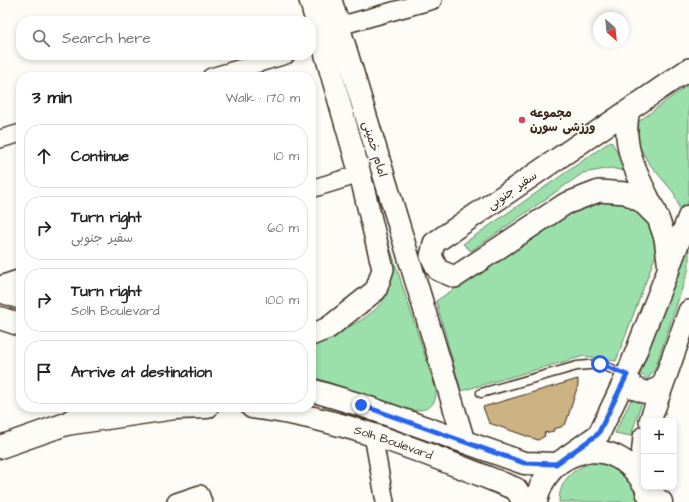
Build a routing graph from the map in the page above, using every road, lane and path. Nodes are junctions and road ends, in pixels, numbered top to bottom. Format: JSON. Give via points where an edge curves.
{"nodes":[{"id":1,"x":310,"y":0,"type":"edge"},
{"id":2,"x":331,"y":0,"type":"edge"},
{"id":3,"x":433,"y":0,"type":"edge"},
{"id":4,"x":312,"y":16,"type":"edge"},
{"id":5,"x":339,"y":26,"type":"junction"},
{"id":6,"x":317,"y":46,"type":"edge"},
{"id":7,"x":269,"y":60,"type":"edge"},
{"id":8,"x":689,"y":69,"type":"edge"},
{"id":9,"x":228,"y":72,"type":"edge"},
{"id":10,"x":629,"y":110,"type":"junction"},
{"id":11,"x":16,"y":134,"type":"edge"},
{"id":12,"x":370,"y":134,"type":"junction"},
{"id":13,"x":0,"y":139,"type":"edge"},
{"id":14,"x":350,"y":139,"type":"junction"},
{"id":15,"x":360,"y":174,"type":"junction"},
{"id":16,"x":316,"y":187,"type":"edge"},
{"id":17,"x":689,"y":216,"type":"edge"},
{"id":18,"x":658,"y":218,"type":"junction"},
{"id":19,"x":669,"y":269,"type":"junction"},
{"id":20,"x":16,"y":280,"type":"edge"},
{"id":21,"x":0,"y":285,"type":"edge"},
{"id":22,"x":0,"y":292,"type":"edge"},
{"id":23,"x":16,"y":297,"type":"edge"},
{"id":24,"x":689,"y":311,"type":"edge"},
{"id":25,"x":0,"y":318,"type":"edge"},
{"id":26,"x":16,"y":323,"type":"edge"},
{"id":27,"x":316,"y":333,"type":"edge"},
{"id":28,"x":627,"y":375,"type":"junction"},
{"id":29,"x":662,"y":386,"type":"junction"},
{"id":30,"x":316,"y":392,"type":"edge"},
{"id":31,"x":481,"y":393,"type":"dead end"},
{"id":32,"x":87,"y":412,"type":"edge"},
{"id":33,"x":148,"y":412,"type":"edge"},
{"id":34,"x":284,"y":412,"type":"edge"},
{"id":35,"x":651,"y":418,"type":"edge"},
{"id":36,"x":66,"y":424,"type":"junction"},
{"id":37,"x":373,"y":435,"type":"junction"},
{"id":38,"x":464,"y":441,"type":"junction"},
{"id":39,"x":0,"y":447,"type":"edge"},
{"id":40,"x":645,"y":454,"type":"edge"},
{"id":41,"x":560,"y":462,"type":"junction"},
{"id":42,"x":648,"y":491,"type":"edge"},
{"id":43,"x":176,"y":502,"type":"edge"},
{"id":44,"x":203,"y":502,"type":"edge"},
{"id":45,"x":385,"y":502,"type":"edge"},
{"id":46,"x":524,"y":502,"type":"edge"},
{"id":47,"x":536,"y":502,"type":"edge"}],
"edges":[{"from":1,"to":4,"type":"street","name":"امام خمینی"},
{"from":2,"to":5,"type":"street","name":"امام خمینی"},
{"from":3,"to":5,"type":"street"},
{"from":5,"to":12,"type":"street","name":"امام خمینی"},
{"from":6,"to":14,"type":"street","name":"امام خمینی"},
{"from":7,"to":9,"type":"street"},
{"from":8,"to":10,"type":"street","name":"سفیر جنوبی"},
{"from":10,"to":18,"type":"street","via":[[625,136],[631,161]]},
{"from":10,"to":18,"type":"street","name":"سفیر جنوبی","via":[[434,243],[431,256],[438,270],[455,277],[565,204],[599,191],[626,193],[642,202]]},
{"from":11,"to":13,"type":"street"},
{"from":12,"to":14,"type":"street"},
{"from":12,"to":38,"type":"street","name":"امام خمینی"},
{"from":14,"to":15,"type":"street","name":"امام خمینی"},
{"from":15,"to":16,"type":"street"},
{"from":15,"to":27,"type":"street","name":"امام خمینی","via":[[383,269],[376,290],[328,328]]},
{"from":17,"to":19,"type":"street"},
{"from":18,"to":19,"type":"street","via":[[665,238]]},
{"from":19,"to":28,"type":"street"},
{"from":20,"to":21,"type":"street"},
{"from":22,"to":23,"type":"main road"},
{"from":24,"to":29,"type":"street"},
{"from":25,"to":26,"type":"main road"},
{"from":28,"to":29,"type":"street","via":[[633,388],[647,392]]},
{"from":28,"to":31,"type":"lane","via":[[600,364],[577,366]]},
{"from":28,"to":41,"type":"street","via":[[598,434]]},
{"from":29,"to":35,"type":"street"},
{"from":30,"to":38,"type":"main road","name":"Solh Boulevard"},
{"from":32,"to":36,"type":"main road"},
{"from":33,"to":36,"type":"main road"},
{"from":34,"to":37,"type":"main road","name":"Solh Boulevard","via":[[316,417]]},
{"from":36,"to":39,"type":"main road"},
{"from":37,"to":45,"type":"street"},
{"from":37,"to":46,"type":"main road","name":"Solh Boulevard","via":[[516,489]]},
{"from":38,"to":41,"type":"main road","name":"Solh Boulevard","via":[[524,463]]},
{"from":40,"to":42,"type":"street"},
{"from":41,"to":42,"type":"main road","via":[[577,453],[594,451],[612,454],[628,463]]},
{"from":41,"to":47,"type":"main road","via":[[547,473],[538,488]]},
{"from":43,"to":44,"type":"street","via":[[200,494]]}]}
